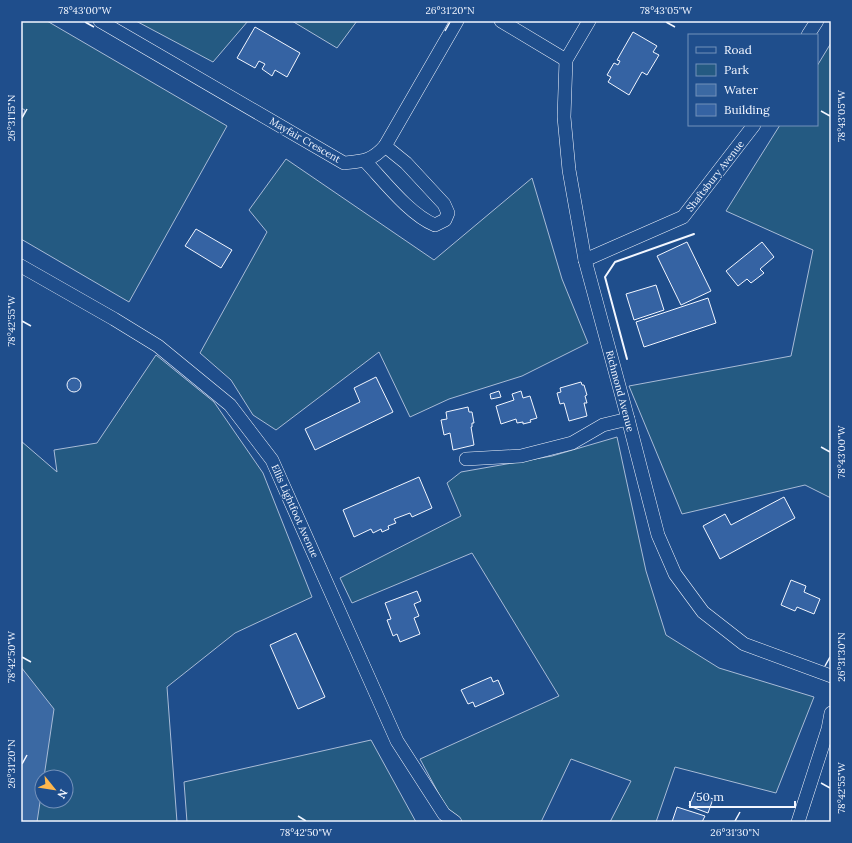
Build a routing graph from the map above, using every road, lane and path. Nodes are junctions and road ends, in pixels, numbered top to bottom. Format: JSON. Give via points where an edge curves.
{"nodes":[{"id":1,"x":100,"y":21,"type":"edge"},
{"id":2,"x":458,"y":21,"type":"edge"},
{"id":3,"x":501,"y":21,"type":"edge"},
{"id":4,"x":589,"y":21,"type":"edge"},
{"id":5,"x":817,"y":21,"type":"edge"},
{"id":6,"x":809,"y":34,"type":"edge"},
{"id":7,"x":566,"y":60,"type":"junction"},
{"id":8,"x":753,"y":126,"type":"edge"},
{"id":9,"x":385,"y":146,"type":"junction"},
{"id":10,"x":365,"y":161,"type":"junction"},
{"id":11,"x":585,"y":260,"type":"junction"},
{"id":12,"x":21,"y":266,"type":"edge"},
{"id":13,"x":628,"y":419,"type":"junction"},
{"id":14,"x":466,"y":459,"type":"dead end"},
{"id":15,"x":831,"y":676,"type":"edge"},
{"id":16,"x":831,"y":713,"type":"edge"},
{"id":17,"x":445,"y":819,"type":"edge"},
{"id":18,"x":798,"y":822,"type":"edge"}],
"edges":[{"from":1,"to":10,"type":"street","name":"Mayfair Crescent","via":[[344,163]]},
{"from":2,"to":9,"type":"street","name":"Mayfair Crescent"},
{"from":3,"to":7,"type":"street"},
{"from":4,"to":7,"type":"street","name":"Richmond Avenue"},
{"from":5,"to":6,"type":"street"},
{"from":7,"to":11,"type":"street","name":"Richmond Avenue","via":[[564,117],[569,170]]},
{"from":8,"to":11,"type":"street","name":"Shaftsbury Avenue","via":[[683,217]]},
{"from":9,"to":10,"type":"street","name":"Mayfair Crescent","via":[[379,154]]},
{"from":9,"to":10,"type":"street","via":[[406,163],[444,204],[448,213],[445,220],[436,225],[425,221]]},
{"from":11,"to":13,"type":"street","name":"Richmond Avenue"},
{"from":12,"to":17,"type":"street","name":"Ellis Lightfoot Avenue","via":[[158,346],[230,405],[272,460],[397,741]]},
{"from":13,"to":14,"type":"street","via":[[603,425],[572,443],[521,456]]},
{"from":13,"to":15,"type":"street","name":"Richmond Avenue","via":[[658,535],[675,574],[703,612],[744,644]]},
{"from":16,"to":18,"type":"street"}]}
